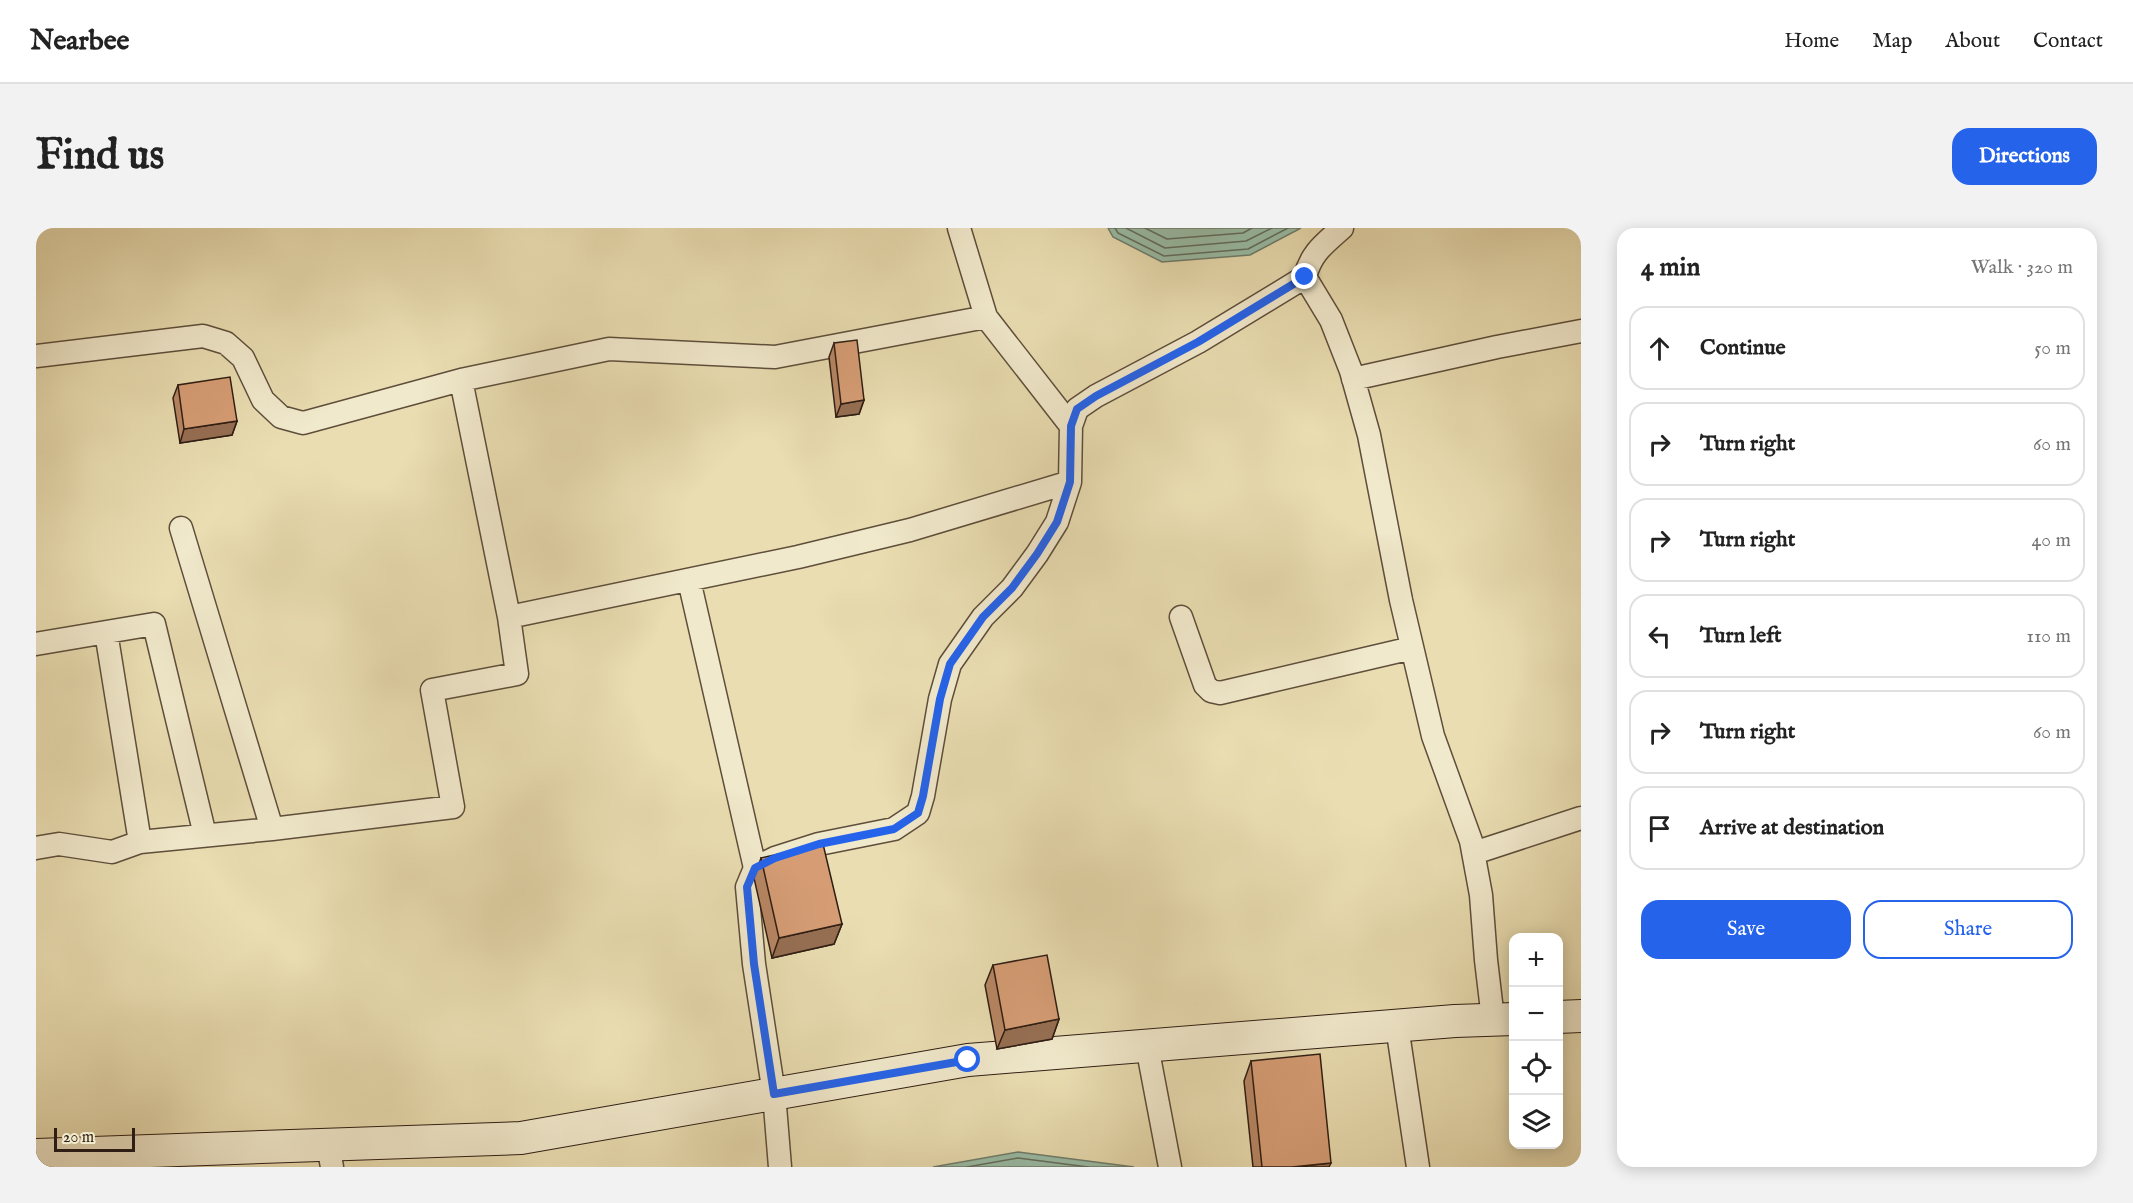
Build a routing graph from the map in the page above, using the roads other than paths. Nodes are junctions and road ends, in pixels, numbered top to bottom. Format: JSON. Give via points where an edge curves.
{"nodes":[{"id":1,"x":959,"y":228,"type":"edge"},
{"id":2,"x":1342,"y":228,"type":"edge"},
{"id":3,"x":1305,"y":277,"type":"junction"},
{"id":4,"x":986,"y":317,"type":"junction"},
{"id":5,"x":1581,"y":331,"type":"edge"},
{"id":6,"x":36,"y":356,"type":"edge"},
{"id":7,"x":1353,"y":379,"type":"junction"},
{"id":8,"x":461,"y":380,"type":"junction"},
{"id":9,"x":1071,"y":426,"type":"junction"},
{"id":10,"x":1070,"y":482,"type":"junction"},
{"id":11,"x":181,"y":528,"type":"dead end"},
{"id":12,"x":689,"y":580,"type":"junction"},
{"id":13,"x":509,"y":617,"type":"junction"},
{"id":14,"x":1181,"y":617,"type":"dead end"},
{"id":15,"x":106,"y":632,"type":"junction"},
{"id":16,"x":36,"y":644,"type":"edge"},
{"id":17,"x":1412,"y":648,"type":"junction"},
{"id":18,"x":1581,"y":818,"type":"edge"},
{"id":19,"x":272,"y":829,"type":"junction"},
{"id":20,"x":205,"y":835,"type":"junction"},
{"id":21,"x":140,"y":842,"type":"junction"},
{"id":22,"x":36,"y":848,"type":"edge"},
{"id":23,"x":1473,"y":853,"type":"junction"},
{"id":24,"x":755,"y":868,"type":"junction"},
{"id":25,"x":1581,"y":1016,"type":"edge"},
{"id":26,"x":1563,"y":1017,"type":"edge"},
{"id":27,"x":1503,"y":1019,"type":"edge"},
{"id":28,"x":1397,"y":1026,"type":"junction"},
{"id":29,"x":1147,"y":1046,"type":"junction"},
{"id":30,"x":774,"y":1094,"type":"junction"},
{"id":31,"x":36,"y":1155,"type":"edge"},
{"id":32,"x":330,"y":1156,"type":"edge"},
{"id":33,"x":780,"y":1167,"type":"edge"},
{"id":34,"x":1170,"y":1167,"type":"edge"},
{"id":35,"x":1418,"y":1167,"type":"edge"}],
"edges":[{"from":1,"to":4,"type":"street"},
{"from":2,"to":3,"type":"street","via":[[1309,261]]},
{"from":3,"to":7,"type":"street","via":[[1331,320]]},
{"from":3,"to":9,"type":"street","via":[[1198,342],[1096,396],[1077,409]]},
{"from":4,"to":8,"type":"street","via":[[775,357],[609,349]]},
{"from":4,"to":9,"type":"street"},
{"from":5,"to":7,"type":"street"},
{"from":6,"to":8,"type":"street","via":[[203,336],[226,343],[243,358],[262,400],[281,417],[303,423]]},
{"from":7,"to":17,"type":"street","via":[[1369,435]]},
{"from":8,"to":13,"type":"street"},
{"from":9,"to":10,"type":"street"},
{"from":10,"to":12,"type":"street","via":[[910,530]]},
{"from":10,"to":24,"type":"street","via":[[1057,522],[1037,554],[1012,588],[983,617],[950,664],[918,813],[894,829],[819,844]]},
{"from":11,"to":19,"type":"street"},
{"from":12,"to":13,"type":"street"},
{"from":12,"to":24,"type":"street"},
{"from":13,"to":19,"type":"street","via":[[518,674],[432,690],[453,807]]},
{"from":14,"to":17,"type":"street","via":[[1205,685],[1220,693]]},
{"from":15,"to":16,"type":"street"},
{"from":15,"to":20,"type":"street","via":[[154,624]]},
{"from":15,"to":21,"type":"street"},
{"from":17,"to":23,"type":"street","via":[[1433,736]]},
{"from":18,"to":23,"type":"street"},
{"from":19,"to":20,"type":"street"},
{"from":20,"to":21,"type":"street"},
{"from":21,"to":22,"type":"street","via":[[112,852],[60,844]]},
{"from":23,"to":27,"type":"street"},
{"from":24,"to":30,"type":"street","via":[[747,887],[754,964]]},
{"from":25,"to":26,"type":"main road"},
{"from":27,"to":28,"type":"main road"},
{"from":28,"to":29,"type":"main road"},
{"from":28,"to":35,"type":"street"},
{"from":29,"to":30,"type":"main road","via":[[968,1060]]},
{"from":29,"to":34,"type":"street"},
{"from":30,"to":32,"type":"main road","via":[[521,1138]]},
{"from":30,"to":33,"type":"street"},
{"from":31,"to":32,"type":"main road"}]}
